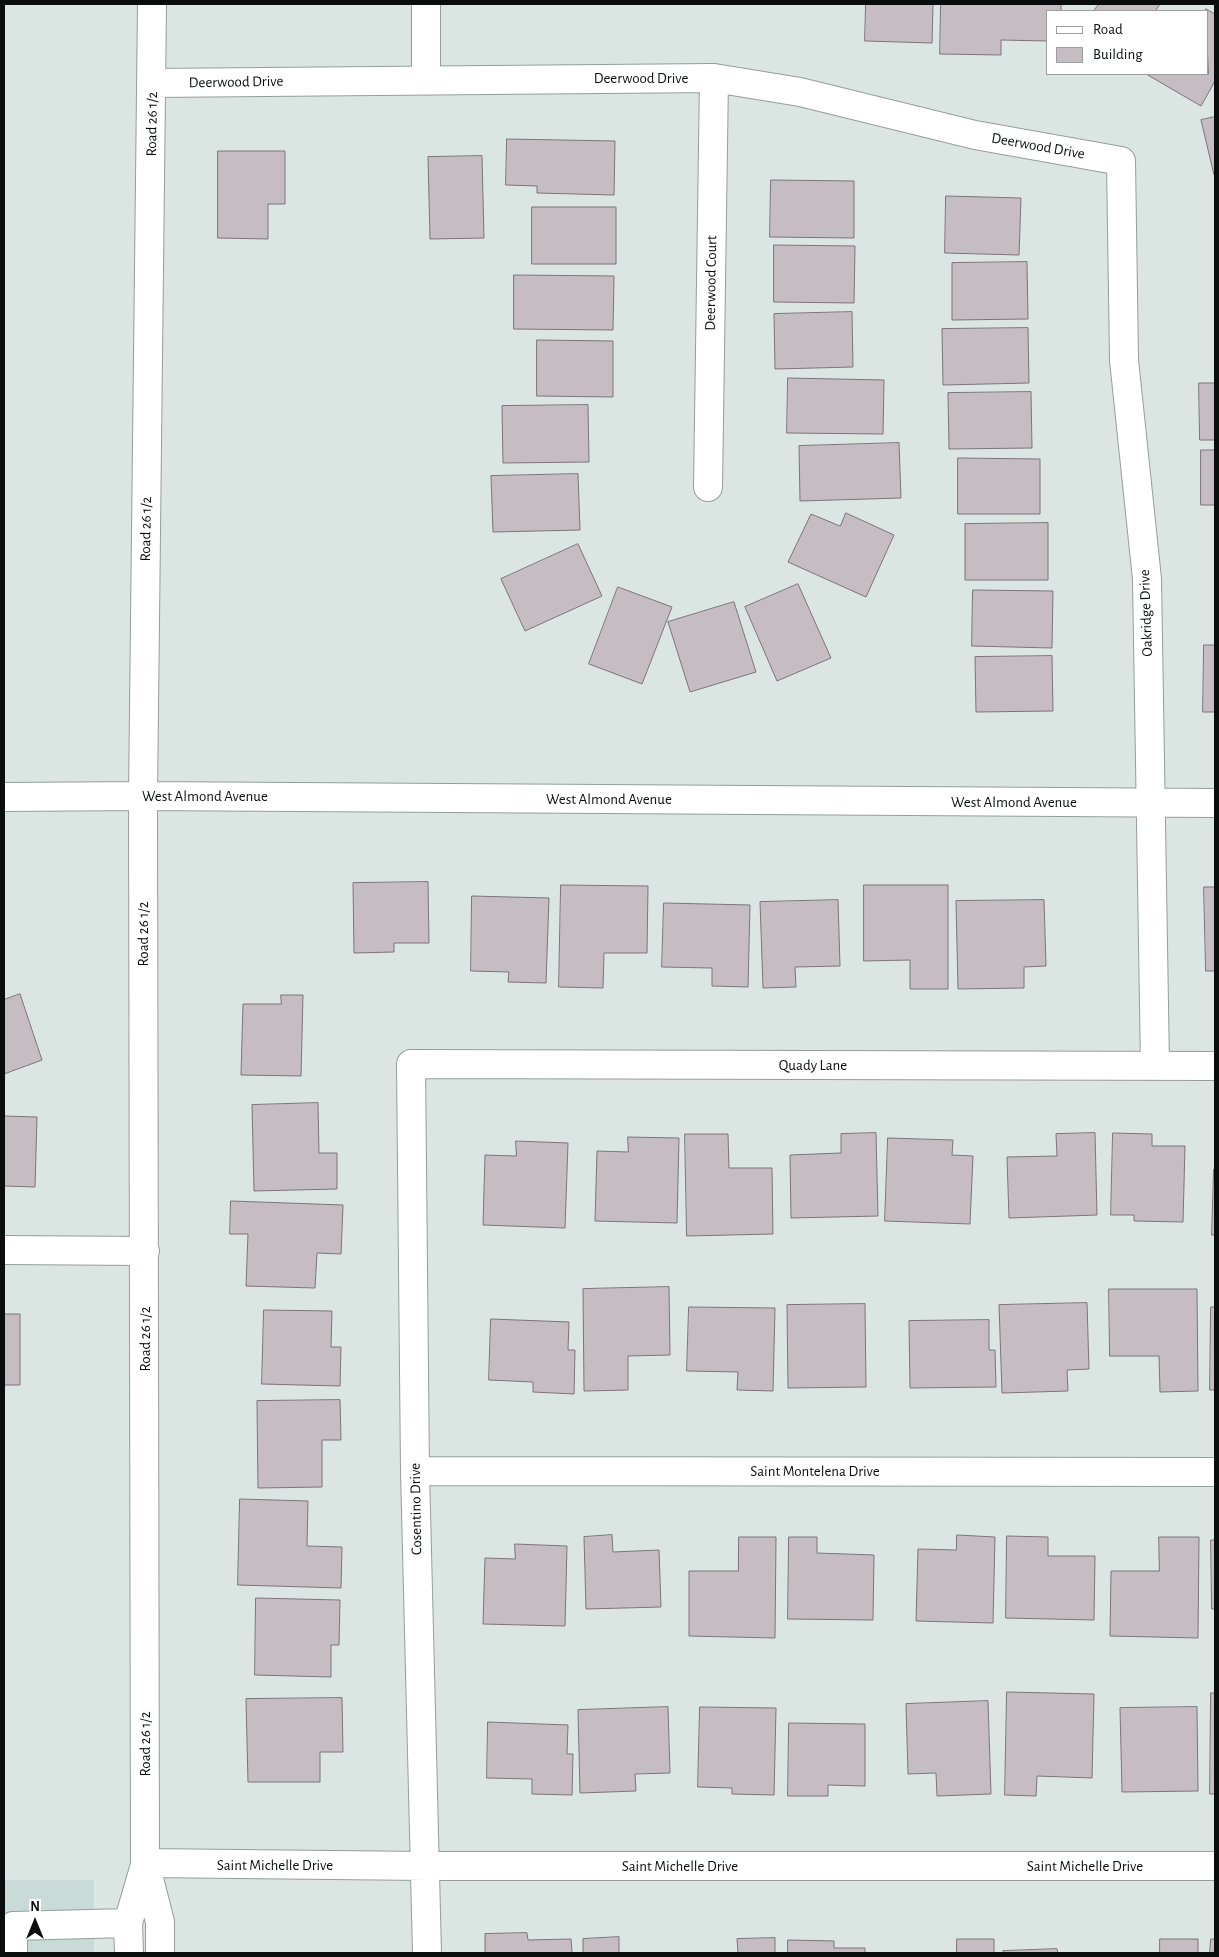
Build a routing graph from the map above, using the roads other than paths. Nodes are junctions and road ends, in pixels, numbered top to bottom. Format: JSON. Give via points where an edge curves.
{"nodes":[{"id":1,"x":152,"y":4,"type":"edge"},
{"id":2,"x":426,"y":4,"type":"edge"},
{"id":3,"x":714,"y":78,"type":"junction"},
{"id":4,"x":426,"y":79,"type":"junction"},
{"id":5,"x":152,"y":83,"type":"junction"},
{"id":6,"x":1121,"y":161,"type":"joint"},
{"id":7,"x":708,"y":487,"type":"dead end"},
{"id":8,"x":143,"y":796,"type":"junction"},
{"id":9,"x":4,"y":797,"type":"edge"},
{"id":10,"x":1149,"y":802,"type":"junction"},
{"id":11,"x":1215,"y":803,"type":"edge"},
{"id":12,"x":411,"y":1064,"type":"joint"},
{"id":13,"x":1155,"y":1066,"type":"junction"},
{"id":14,"x":1215,"y":1066,"type":"edge"},
{"id":15,"x":4,"y":1250,"type":"edge"},
{"id":16,"x":145,"y":1251,"type":"junction"},
{"id":17,"x":415,"y":1471,"type":"junction"},
{"id":18,"x":1215,"y":1472,"type":"edge"},
{"id":19,"x":145,"y":1864,"type":"junction"},
{"id":20,"x":426,"y":1866,"type":"junction"},
{"id":21,"x":1215,"y":1866,"type":"edge"},
{"id":22,"x":128,"y":1923,"type":"junction"},
{"id":23,"x":13,"y":1953,"type":"edge"},
{"id":24,"x":129,"y":1953,"type":"edge"},
{"id":25,"x":160,"y":1953,"type":"edge"},
{"id":26,"x":428,"y":1953,"type":"edge"}],
"edges":[{"from":1,"to":5,"type":"street","name":"Road 26 1/2"},
{"from":2,"to":4,"type":"street"},
{"from":3,"to":4,"type":"street","name":"Deerwood Drive"},
{"from":3,"to":6,"type":"street","name":"Deerwood Drive","via":[[800,92],[975,135]]},
{"from":3,"to":7,"type":"street","name":"Deerwood Court"},
{"from":4,"to":5,"type":"street","name":"Deerwood Drive"},
{"from":5,"to":8,"type":"street","name":"Road 26 1/2"},
{"from":6,"to":10,"type":"street","name":"Oakridge Drive","via":[[1124,360],[1147,579]]},
{"from":8,"to":9,"type":"street","name":"West Almond Avenue"},
{"from":8,"to":10,"type":"street","name":"West Almond Avenue"},
{"from":8,"to":16,"type":"street","name":"Road 26 1/2"},
{"from":10,"to":11,"type":"street","name":"West Almond Avenue"},
{"from":10,"to":13,"type":"street","name":"Oakridge Drive"},
{"from":12,"to":13,"type":"street","name":"Quady Lane"},
{"from":12,"to":17,"type":"street","name":"Cosentino Drive"},
{"from":13,"to":14,"type":"street","name":"Quady Lane"},
{"from":15,"to":16,"type":"street"},
{"from":16,"to":19,"type":"street","name":"Road 26 1/2"},
{"from":17,"to":18,"type":"street","name":"Saint Montelena Drive"},
{"from":17,"to":20,"type":"street","name":"Cosentino Drive"},
{"from":19,"to":20,"type":"street","name":"Saint Michelle Drive"},
{"from":19,"to":22,"type":"street","name":"Road 26 1/2"},
{"from":19,"to":25,"type":"street","name":"Road 26 1/2","via":[[160,1922]]},
{"from":20,"to":21,"type":"street","name":"Saint Michelle Drive"},
{"from":20,"to":26,"type":"street","name":"Cosentino Drive"},
{"from":22,"to":23,"type":"street","via":[[13,1926]]},
{"from":22,"to":24,"type":"street","name":"Road 26 1/2"}]}
